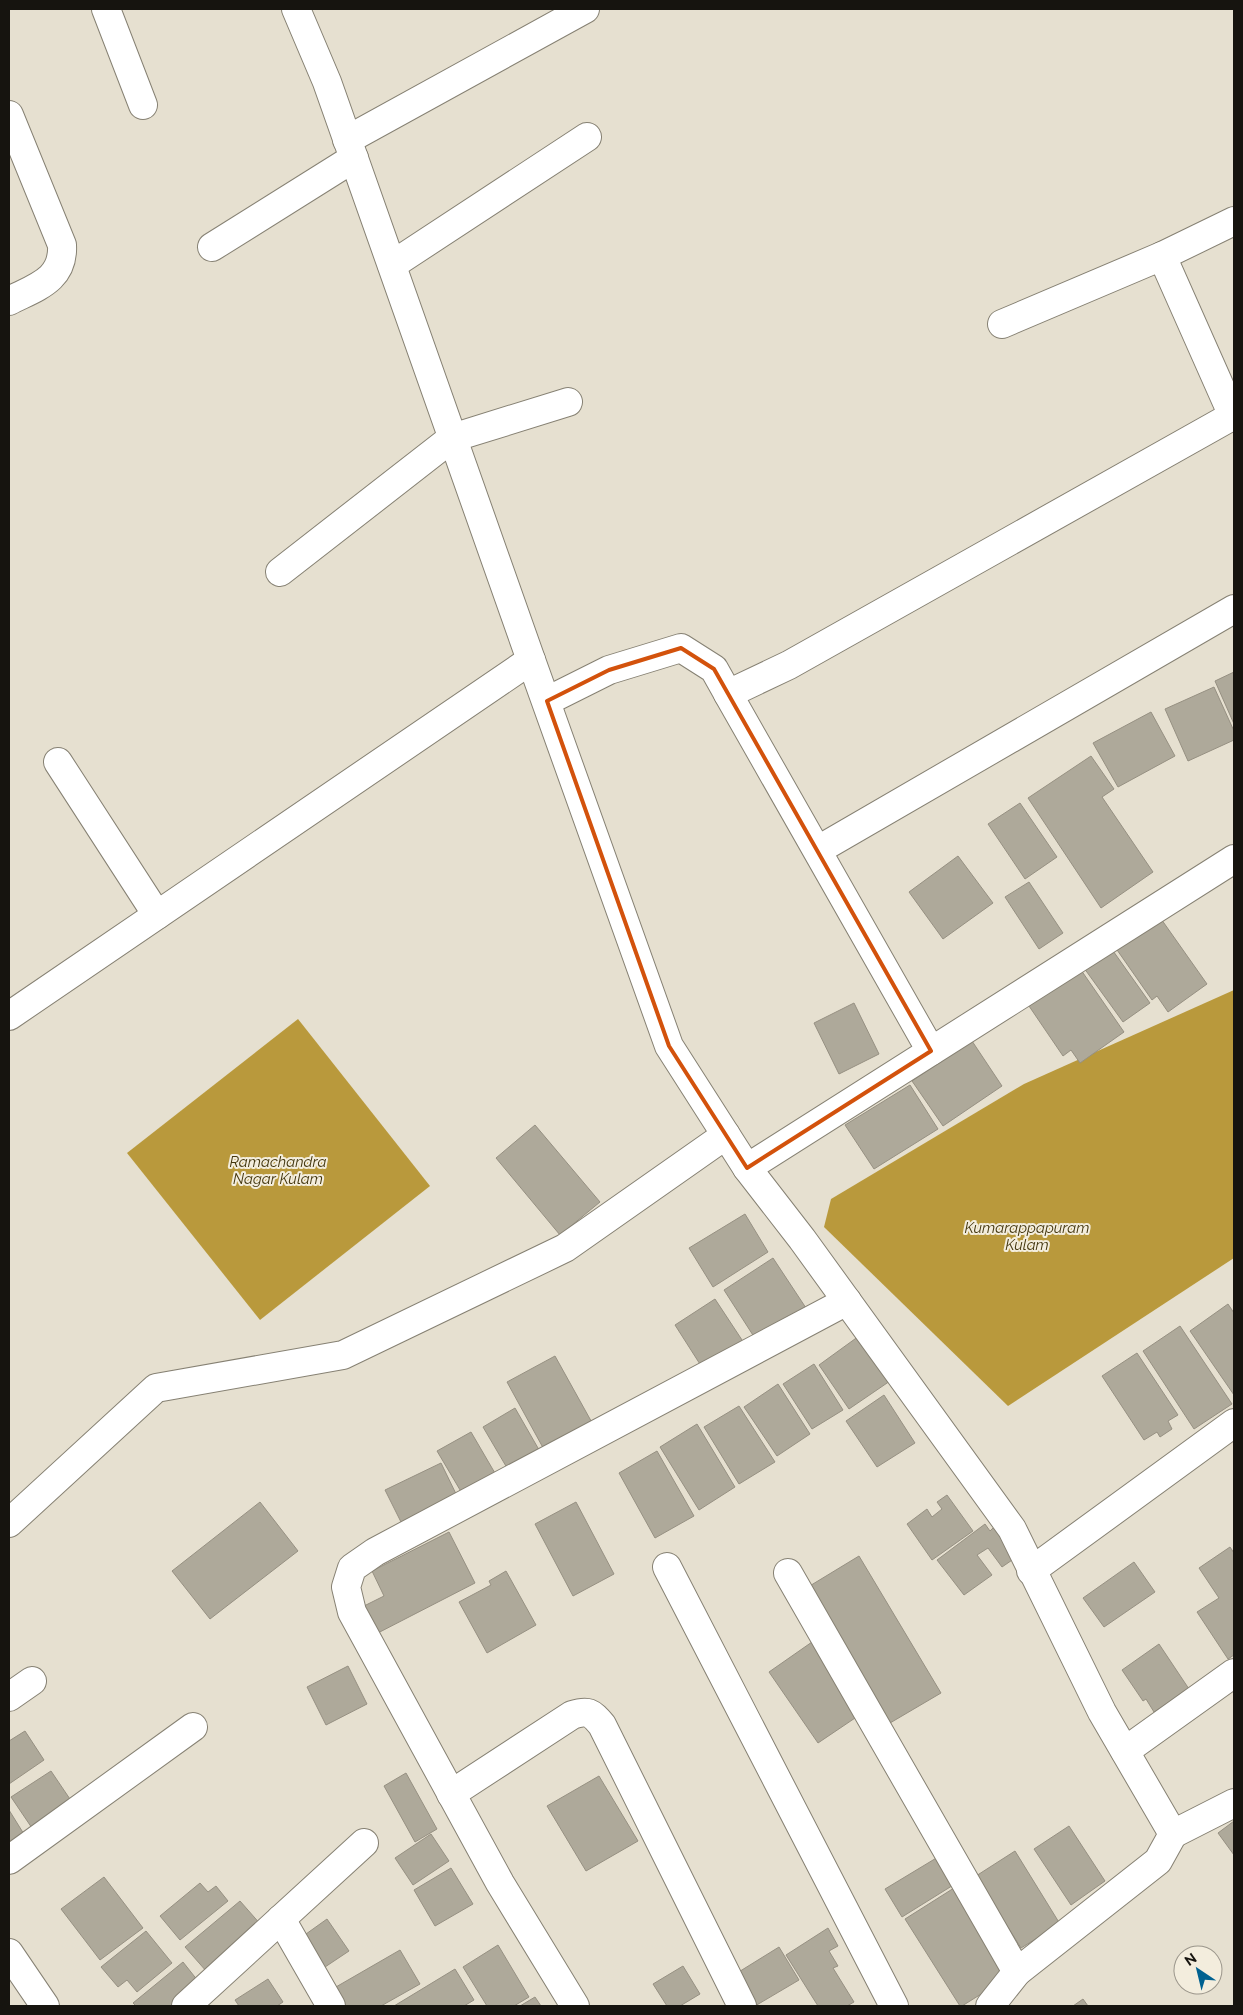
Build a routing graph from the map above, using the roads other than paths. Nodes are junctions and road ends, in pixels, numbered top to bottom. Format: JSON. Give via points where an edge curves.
{"nodes":[{"id":1,"x":106,"y":9,"type":"edge"},
{"id":2,"x":296,"y":9,"type":"edge"},
{"id":3,"x":585,"y":9,"type":"edge"},
{"id":4,"x":143,"y":105,"type":"dead end"},
{"id":5,"x":9,"y":115,"type":"edge"},
{"id":6,"x":587,"y":137,"type":"dead end"},
{"id":7,"x":350,"y":149,"type":"junction"},
{"id":8,"x":1234,"y":221,"type":"edge"},
{"id":9,"x":212,"y":248,"type":"dead end"},
{"id":10,"x":1162,"y":256,"type":"junction"},
{"id":11,"x":392,"y":265,"type":"junction"},
{"id":12,"x":9,"y":301,"type":"edge"},
{"id":13,"x":1002,"y":324,"type":"dead end"},
{"id":14,"x":568,"y":402,"type":"dead end"},
{"id":15,"x":1234,"y":415,"type":"edge"},
{"id":16,"x":452,"y":438,"type":"junction"},
{"id":17,"x":280,"y":572,"type":"dead end"},
{"id":18,"x":1234,"y":609,"type":"edge"},
{"id":19,"x":531,"y":660,"type":"junction"},
{"id":20,"x":728,"y":694,"type":"junction"},
{"id":21,"x":546,"y":701,"type":"junction"},
{"id":22,"x":58,"y":762,"type":"dead end"},
{"id":23,"x":818,"y":850,"type":"junction"},
{"id":24,"x":1234,"y":859,"type":"edge"},
{"id":25,"x":157,"y":915,"type":"junction"},
{"id":26,"x":9,"y":1016,"type":"edge"},
{"id":27,"x":931,"y":1051,"type":"junction"},
{"id":28,"x":726,"y":1135,"type":"junction"},
{"id":29,"x":747,"y":1168,"type":"junction"},
{"id":30,"x":847,"y":1301,"type":"junction"},
{"id":31,"x":1234,"y":1423,"type":"edge"},
{"id":32,"x":9,"y":1523,"type":"edge"},
{"id":33,"x":667,"y":1567,"type":"dead end"},
{"id":34,"x":1031,"y":1571,"type":"junction"},
{"id":35,"x":788,"y":1573,"type":"dead end"},
{"id":36,"x":1234,"y":1673,"type":"edge"},
{"id":37,"x":32,"y":1681,"type":"dead end"},
{"id":38,"x":9,"y":1696,"type":"edge"},
{"id":39,"x":193,"y":1727,"type":"dead end"},
{"id":40,"x":1125,"y":1751,"type":"junction"},
{"id":41,"x":451,"y":1794,"type":"junction"},
{"id":42,"x":1234,"y":1803,"type":"edge"},
{"id":43,"x":1173,"y":1834,"type":"junction"},
{"id":44,"x":364,"y":1843,"type":"dead end"},
{"id":45,"x":9,"y":1860,"type":"edge"},
{"id":46,"x":281,"y":1919,"type":"junction"},
{"id":47,"x":9,"y":1952,"type":"edge"},
{"id":48,"x":1017,"y":1972,"type":"junction"},
{"id":49,"x":45,"y":2006,"type":"edge"},
{"id":50,"x":186,"y":2006,"type":"edge"},
{"id":51,"x":331,"y":2006,"type":"edge"},
{"id":52,"x":575,"y":2006,"type":"edge"},
{"id":53,"x":742,"y":2006,"type":"edge"},
{"id":54,"x":894,"y":2006,"type":"edge"},
{"id":55,"x":990,"y":2006,"type":"edge"}],
"edges":[{"from":1,"to":4,"type":"street"},
{"from":2,"to":7,"type":"street","via":[[327,82]]},
{"from":3,"to":7,"type":"street"},
{"from":5,"to":12,"type":"street","via":[[62,245],[63,259],[48,281]]},
{"from":6,"to":11,"type":"street"},
{"from":7,"to":9,"type":"street"},
{"from":7,"to":11,"type":"street"},
{"from":8,"to":10,"type":"street"},
{"from":10,"to":13,"type":"street"},
{"from":10,"to":15,"type":"street"},
{"from":11,"to":16,"type":"street"},
{"from":14,"to":16,"type":"street"},
{"from":15,"to":20,"type":"street","via":[[789,665]]},
{"from":16,"to":17,"type":"street"},
{"from":16,"to":19,"type":"street"},
{"from":18,"to":23,"type":"street"},
{"from":19,"to":21,"type":"street"},
{"from":19,"to":25,"type":"street"},
{"from":20,"to":21,"type":"street","via":[[714,669],[680,648],[609,670]]},
{"from":20,"to":23,"type":"street"},
{"from":21,"to":28,"type":"street","via":[[669,1046]]},
{"from":22,"to":25,"type":"street"},
{"from":23,"to":27,"type":"street"},
{"from":24,"to":27,"type":"street"},
{"from":25,"to":26,"type":"street"},
{"from":27,"to":29,"type":"street"},
{"from":28,"to":29,"type":"street"},
{"from":28,"to":32,"type":"street","via":[[565,1248],[343,1355],[156,1388]]},
{"from":29,"to":30,"type":"street"},
{"from":30,"to":34,"type":"street","via":[[1012,1530]]},
{"from":30,"to":41,"type":"street","via":[[375,1552],[352,1568],[346,1587],[352,1612]]},
{"from":31,"to":34,"type":"street"},
{"from":33,"to":54,"type":"street"},
{"from":34,"to":40,"type":"street"},
{"from":35,"to":48,"type":"street"},
{"from":36,"to":40,"type":"street"},
{"from":37,"to":38,"type":"street"},
{"from":39,"to":45,"type":"street"},
{"from":40,"to":43,"type":"street"},
{"from":41,"to":52,"type":"street","via":[[500,1883]]},
{"from":41,"to":53,"type":"street","via":[[572,1715],[583,1711],[593,1714],[602,1725]]},
{"from":42,"to":43,"type":"street"},
{"from":43,"to":48,"type":"street","via":[[1158,1861]]},
{"from":44,"to":46,"type":"street"},
{"from":46,"to":50,"type":"street"},
{"from":46,"to":51,"type":"street"},
{"from":47,"to":49,"type":"street"},
{"from":48,"to":55,"type":"street"}]}
